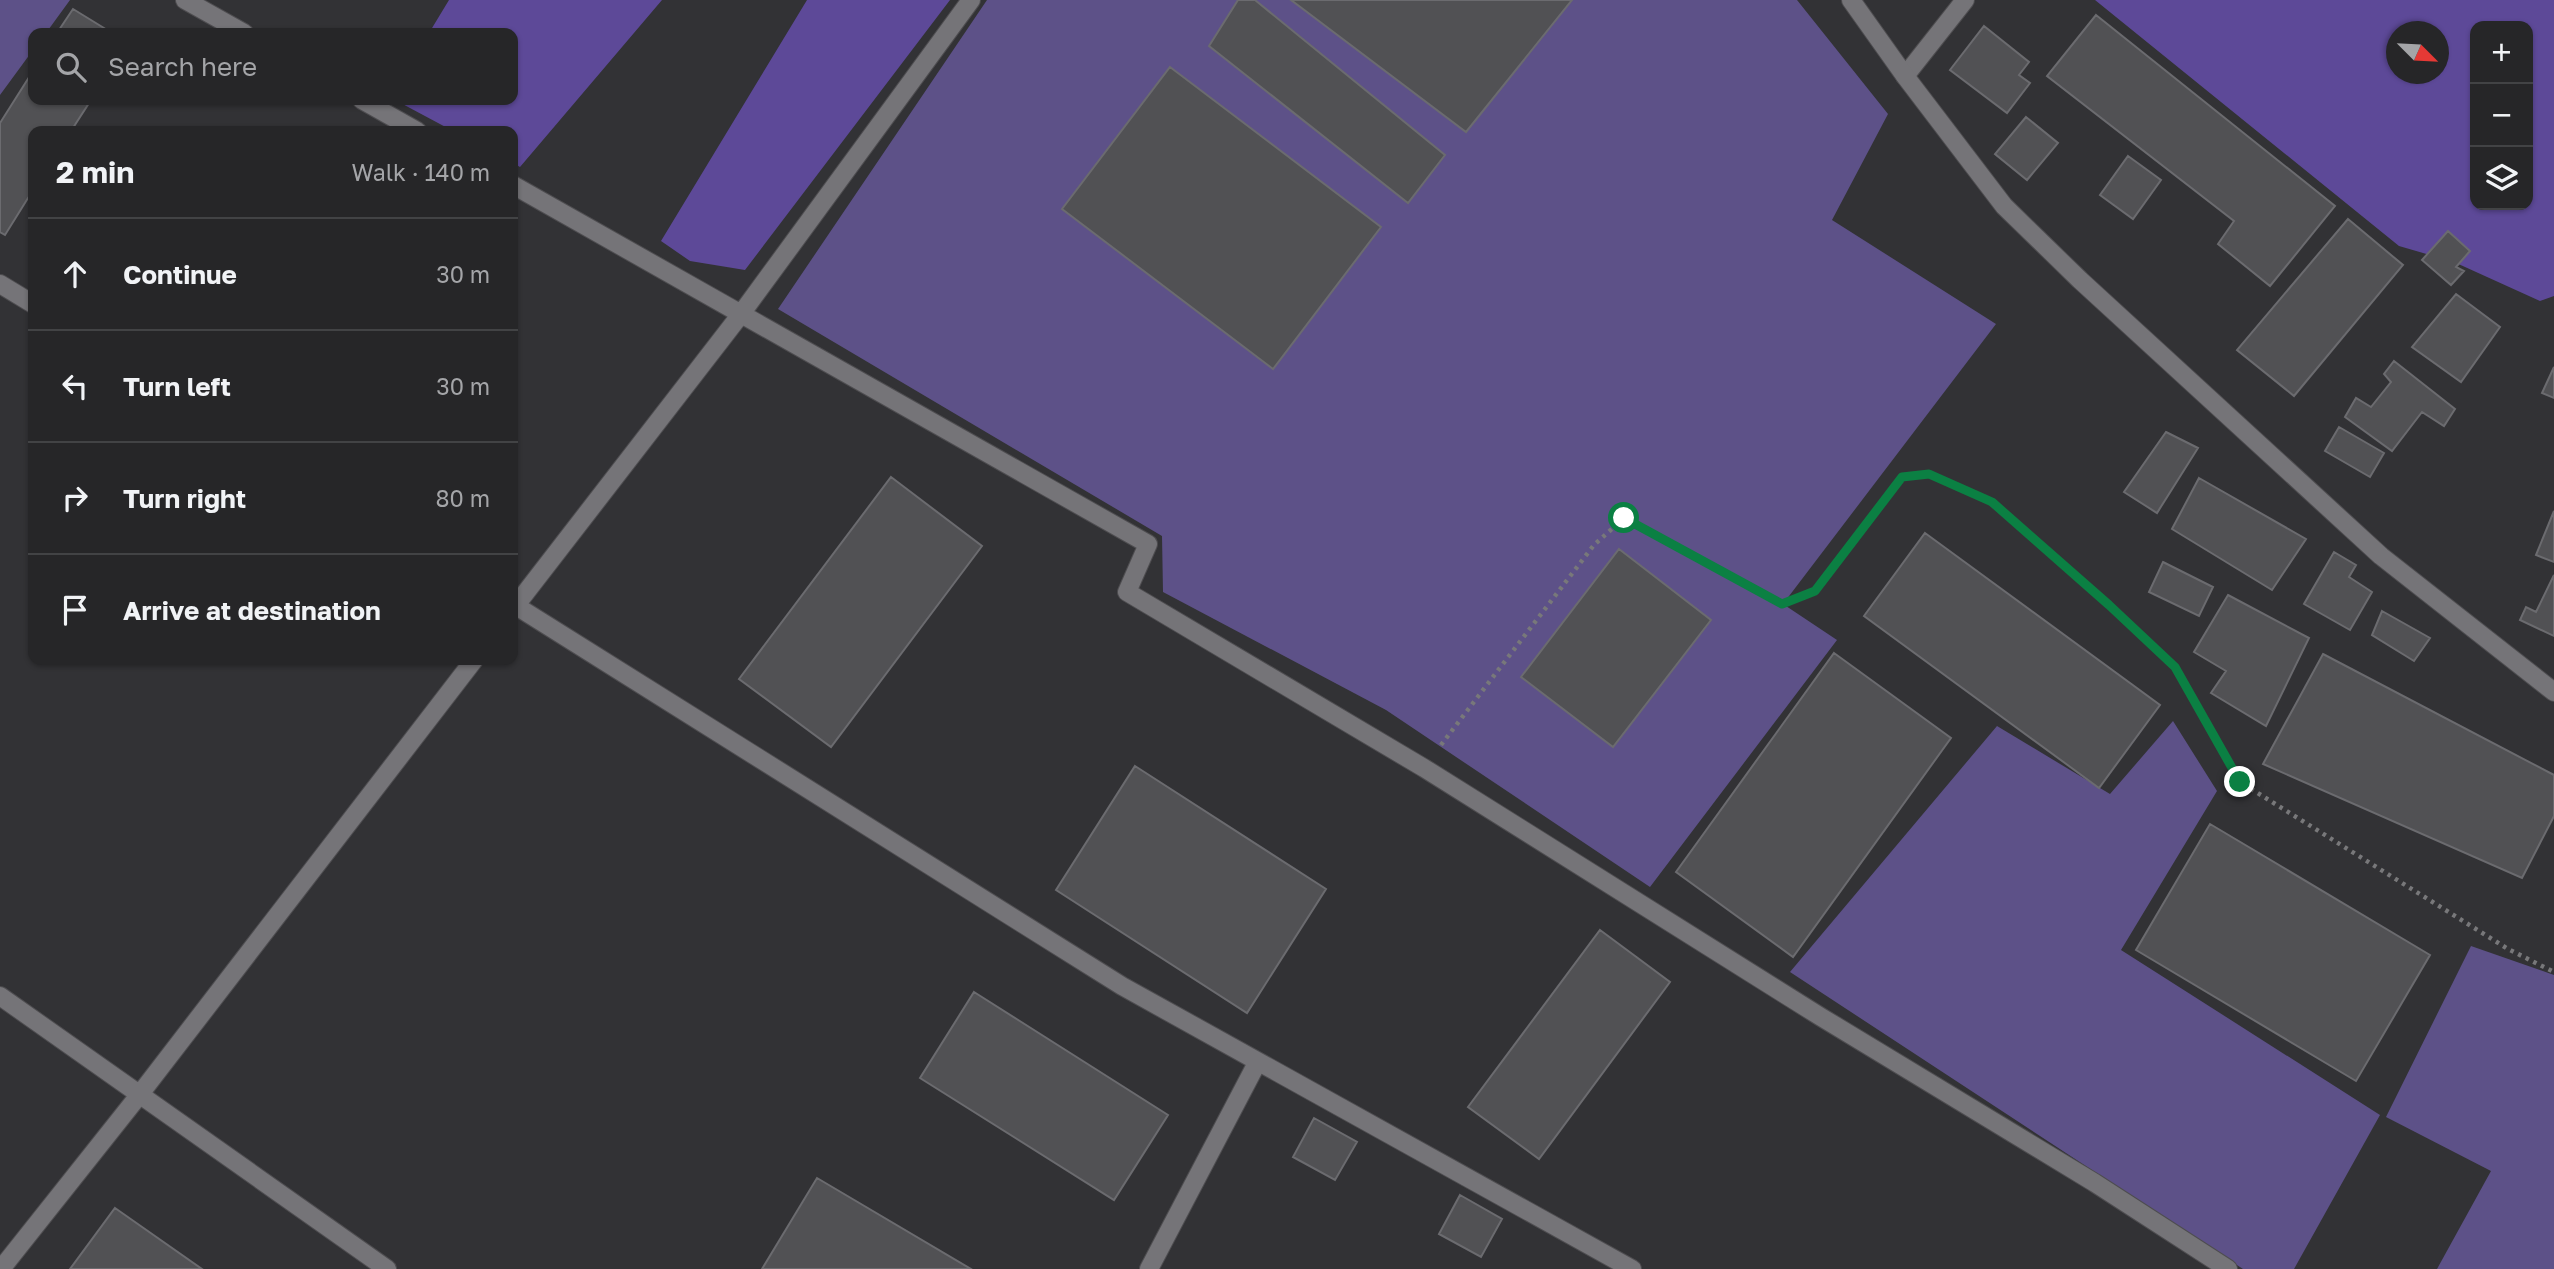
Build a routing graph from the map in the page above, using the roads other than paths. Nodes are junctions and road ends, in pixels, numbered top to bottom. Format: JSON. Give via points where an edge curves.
{"nodes":[{"id":1,"x":185,"y":0,"type":"edge"},
{"id":2,"x":971,"y":0,"type":"edge"},
{"id":3,"x":1851,"y":0,"type":"edge"},
{"id":4,"x":1965,"y":0,"type":"edge"},
{"id":5,"x":235,"y":28,"type":"edge"},
{"id":6,"x":1905,"y":76,"type":"junction"},
{"id":7,"x":371,"y":105,"type":"edge"},
{"id":8,"x":408,"y":126,"type":"edge"},
{"id":9,"x":518,"y":188,"type":"edge"},
{"id":10,"x":0,"y":284,"type":"edge"},
{"id":11,"x":28,"y":301,"type":"edge"},
{"id":12,"x":741,"y":314,"type":"junction"},
{"id":13,"x":518,"y":601,"type":"edge"},
{"id":14,"x":518,"y":608,"type":"edge"},
{"id":15,"x":470,"y":665,"type":"edge"},
{"id":16,"x":2554,"y":692,"type":"edge"},
{"id":17,"x":0,"y":996,"type":"edge"},
{"id":18,"x":1257,"y":1063,"type":"junction"},
{"id":19,"x":140,"y":1094,"type":"junction"},
{"id":20,"x":1,"y":1269,"type":"edge"},
{"id":21,"x":387,"y":1269,"type":"edge"},
{"id":22,"x":1149,"y":1269,"type":"edge"},
{"id":23,"x":1632,"y":1269,"type":"edge"},
{"id":24,"x":2228,"y":1269,"type":"edge"}],
"edges":[{"from":1,"to":5,"type":"street"},
{"from":2,"to":12,"type":"street"},
{"from":3,"to":6,"type":"street"},
{"from":4,"to":6,"type":"street"},
{"from":6,"to":16,"type":"street","via":[[2004,206],[2080,280],[2381,556]]},
{"from":7,"to":8,"type":"street"},
{"from":9,"to":12,"type":"street"},
{"from":10,"to":11,"type":"street"},
{"from":12,"to":13,"type":"street"},
{"from":12,"to":24,"type":"street","via":[[1148,544],[1127,592],[1424,768]]},
{"from":14,"to":18,"type":"street","via":[[1122,986]]},
{"from":15,"to":19,"type":"street"},
{"from":17,"to":19,"type":"street"},
{"from":18,"to":22,"type":"street"},
{"from":18,"to":23,"type":"street"},
{"from":19,"to":20,"type":"street"},
{"from":19,"to":21,"type":"street"}]}
